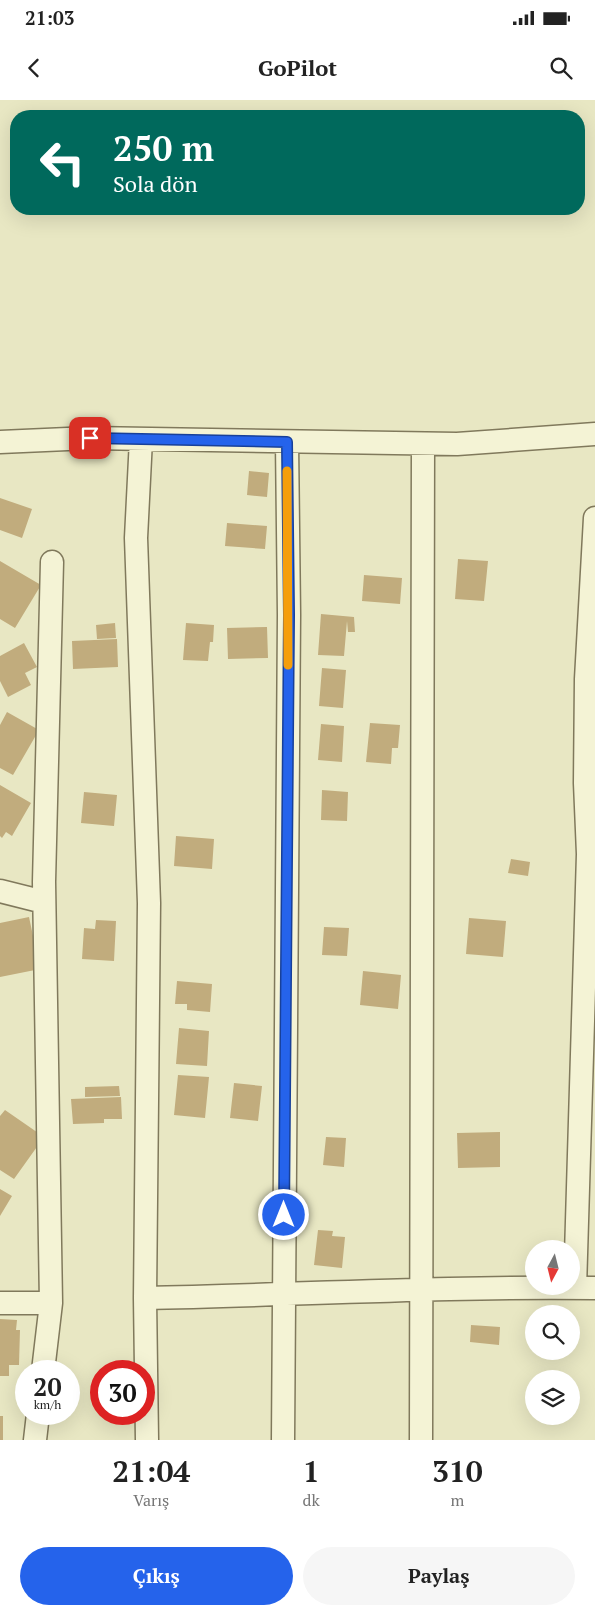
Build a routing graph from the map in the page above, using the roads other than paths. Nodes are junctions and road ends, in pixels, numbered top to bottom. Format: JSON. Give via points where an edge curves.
{"nodes":[{"id":1,"x":595,"y":434,"type":"edge"},
{"id":2,"x":141,"y":439,"type":"junction"},
{"id":3,"x":0,"y":442,"type":"edge"},
{"id":4,"x":287,"y":442,"type":"junction"},
{"id":5,"x":423,"y":444,"type":"junction"},
{"id":6,"x":595,"y":518,"type":"edge"},
{"id":7,"x":52,"y":562,"type":"dead end"},
{"id":8,"x":591,"y":885,"type":"edge"},
{"id":9,"x":0,"y":891,"type":"edge"},
{"id":10,"x":44,"y":902,"type":"junction"},
{"id":11,"x":585,"y":1288,"type":"edge"},
{"id":12,"x":421,"y":1290,"type":"junction"},
{"id":13,"x":284,"y":1295,"type":"junction"},
{"id":14,"x":145,"y":1298,"type":"junction"},
{"id":15,"x":0,"y":1303,"type":"edge"},
{"id":16,"x":51,"y":1303,"type":"junction"},
{"id":17,"x":44,"y":1360,"type":"edge"},
{"id":18,"x":37,"y":1425,"type":"edge"},
{"id":19,"x":35,"y":1440,"type":"edge"},
{"id":20,"x":147,"y":1440,"type":"edge"},
{"id":21,"x":283,"y":1440,"type":"edge"},
{"id":22,"x":421,"y":1440,"type":"edge"}],
"edges":[{"from":1,"to":5,"type":"street"},
{"from":2,"to":3,"type":"street"},
{"from":2,"to":4,"type":"street"},
{"from":2,"to":14,"type":"street","via":[[136,538],[149,904]]},
{"from":4,"to":5,"type":"street"},
{"from":4,"to":13,"type":"street","via":[[289,615]]},
{"from":5,"to":12,"type":"street"},
{"from":6,"to":8,"type":"street","via":[[586,688],[585,783]]},
{"from":7,"to":10,"type":"street"},
{"from":8,"to":11,"type":"street"},
{"from":9,"to":10,"type":"street"},
{"from":10,"to":16,"type":"street"},
{"from":11,"to":12,"type":"street"},
{"from":12,"to":13,"type":"street"},
{"from":12,"to":22,"type":"street"},
{"from":13,"to":14,"type":"street"},
{"from":13,"to":21,"type":"street"},
{"from":14,"to":20,"type":"street"},
{"from":15,"to":16,"type":"street"},
{"from":16,"to":17,"type":"street"},
{"from":18,"to":19,"type":"street"}]}
